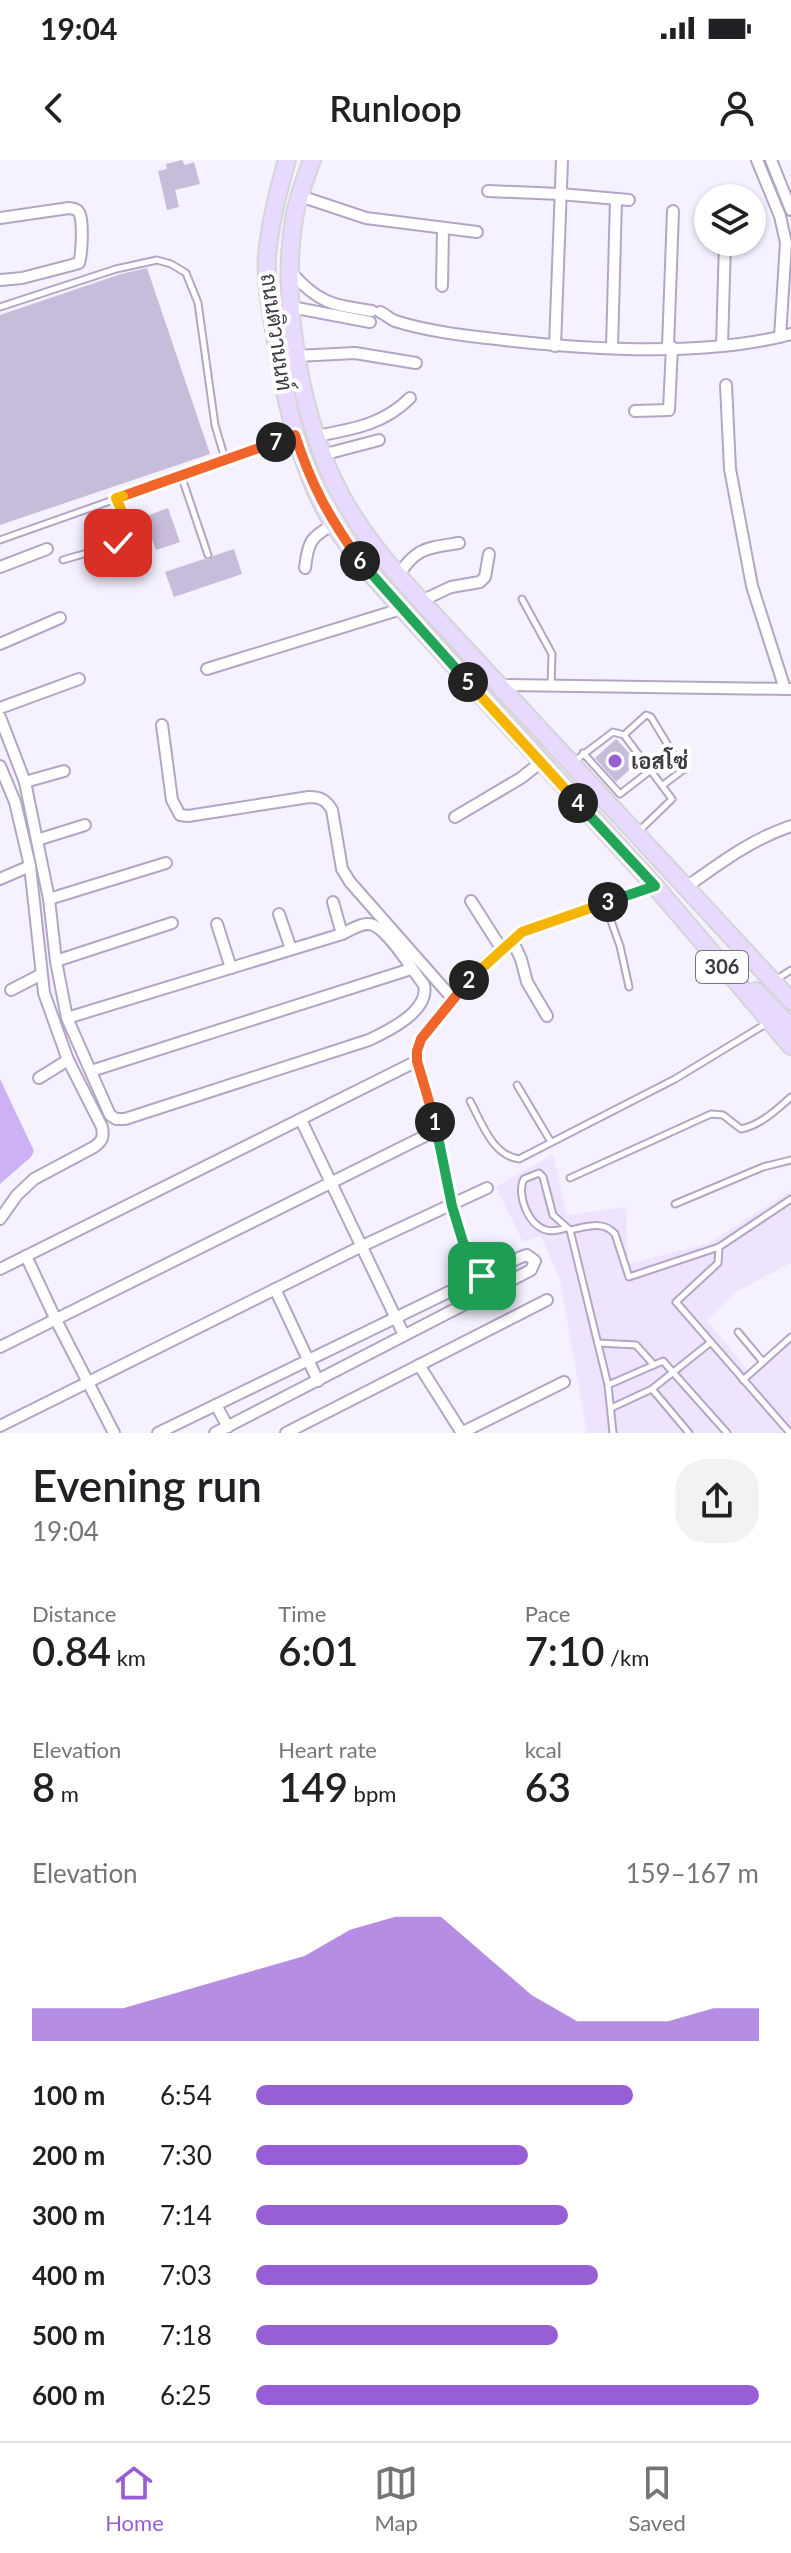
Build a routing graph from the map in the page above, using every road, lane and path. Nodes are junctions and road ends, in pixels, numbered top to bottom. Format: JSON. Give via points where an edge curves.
{"nodes":[{"id":1,"x":287,"y":160,"type":"edge"},
{"id":2,"x":312,"y":160,"type":"edge"},
{"id":3,"x":562,"y":160,"type":"edge"},
{"id":4,"x":757,"y":160,"type":"edge"},
{"id":5,"x":771,"y":160,"type":"edge"},
{"id":6,"x":488,"y":191,"type":"dead end"},
{"id":7,"x":560,"y":194,"type":"junction"},
{"id":8,"x":300,"y":196,"type":"junction"},
{"id":9,"x":616,"y":199,"type":"junction"},
{"id":10,"x":629,"y":200,"type":"dead end"},
{"id":11,"x":790,"y":207,"type":"edge"},
{"id":12,"x":673,"y":211,"type":"dead end"},
{"id":13,"x":0,"y":218,"type":"edge"},
{"id":14,"x":443,"y":229,"type":"junction"},
{"id":15,"x":477,"y":232,"type":"dead end"},
{"id":16,"x":725,"y":256,"type":"edge"},
{"id":17,"x":291,"y":272,"type":"junction"},
{"id":18,"x":0,"y":280,"type":"edge"},
{"id":19,"x":442,"y":286,"type":"dead end"},
{"id":20,"x":0,"y":307,"type":"edge"},
{"id":21,"x":291,"y":307,"type":"junction"},
{"id":22,"x":346,"y":313,"type":"junction"},
{"id":23,"x":785,"y":336,"type":"edge"},
{"id":24,"x":555,"y":346,"type":"junction"},
{"id":25,"x":722,"y":346,"type":"junction"},
{"id":26,"x":670,"y":347,"type":"junction"},
{"id":27,"x":612,"y":348,"type":"junction"},
{"id":28,"x":296,"y":356,"type":"junction"},
{"id":29,"x":416,"y":363,"type":"dead end"},
{"id":30,"x":726,"y":385,"type":"dead end"},
{"id":31,"x":410,"y":398,"type":"dead end"},
{"id":32,"x":635,"y":411,"type":"dead end"},
{"id":33,"x":295,"y":435,"type":"junction"},
{"id":34,"x":316,"y":436,"type":"junction"},
{"id":35,"x":379,"y":440,"type":"dead end"},
{"id":36,"x":322,"y":455,"type":"junction"},
{"id":37,"x":225,"y":459,"type":"junction"},
{"id":38,"x":181,"y":475,"type":"junction"},
{"id":39,"x":116,"y":498,"type":"junction"},
{"id":40,"x":334,"y":524,"type":"junction"},
{"id":41,"x":0,"y":540,"type":"edge"},
{"id":42,"x":459,"y":543,"type":"dead end"},
{"id":43,"x":47,"y":549,"type":"dead end"},
{"id":44,"x":489,"y":554,"type":"dead end"},
{"id":45,"x":208,"y":555,"type":"dead end"},
{"id":46,"x":63,"y":560,"type":"dead end"},
{"id":47,"x":0,"y":567,"type":"edge"},
{"id":48,"x":305,"y":568,"type":"dead end"},
{"id":49,"x":398,"y":576,"type":"junction"},
{"id":50,"x":522,"y":599,"type":"dead end"},
{"id":51,"x":421,"y":601,"type":"junction"},
{"id":52,"x":401,"y":609,"type":"junction"},
{"id":53,"x":60,"y":618,"type":"dead end"},
{"id":54,"x":0,"y":644,"type":"edge"},
{"id":55,"x":207,"y":669,"type":"dead end"},
{"id":56,"x":79,"y":679,"type":"dead end"},
{"id":57,"x":500,"y":685,"type":"junction"},
{"id":58,"x":551,"y":686,"type":"junction"},
{"id":59,"x":788,"y":689,"type":"edge"},
{"id":60,"x":0,"y":708,"type":"edge"},
{"id":61,"x":0,"y":717,"type":"edge"},
{"id":62,"x":162,"y":725,"type":"dead end"},
{"id":63,"x":624,"y":735,"type":"junction"},
{"id":64,"x":578,"y":758,"type":"junction"},
{"id":65,"x":541,"y":762,"type":"junction"},
{"id":66,"x":1,"y":769,"type":"edge"},
{"id":67,"x":651,"y":770,"type":"junction"},
{"id":68,"x":64,"y":771,"type":"dead end"},
{"id":69,"x":25,"y":782,"type":"junction"},
{"id":70,"x":663,"y":785,"type":"junction"},
{"id":71,"x":455,"y":817,"type":"dead end"},
{"id":72,"x":85,"y":825,"type":"dead end"},
{"id":73,"x":791,"y":826,"type":"edge"},
{"id":74,"x":636,"y":834,"type":"junction"},
{"id":75,"x":37,"y":840,"type":"junction"},
{"id":76,"x":166,"y":863,"type":"dead end"},
{"id":77,"x":30,"y":866,"type":"junction"},
{"id":78,"x":0,"y":879,"type":"edge"},
{"id":79,"x":655,"y":886,"type":"junction"},
{"id":80,"x":685,"y":888,"type":"junction"},
{"id":81,"x":49,"y":899,"type":"junction"},
{"id":82,"x":471,"y":901,"type":"dead end"},
{"id":83,"x":333,"y":902,"type":"dead end"},
{"id":84,"x":605,"y":903,"type":"junction"},
{"id":85,"x":279,"y":914,"type":"dead end"},
{"id":86,"x":172,"y":923,"type":"dead end"},
{"id":87,"x":217,"y":924,"type":"dead end"},
{"id":88,"x":342,"y":934,"type":"junction"},
{"id":89,"x":512,"y":940,"type":"junction"},
{"id":90,"x":501,"y":948,"type":"junction"},
{"id":91,"x":291,"y":949,"type":"junction"},
{"id":92,"x":56,"y":961,"type":"junction"},
{"id":93,"x":231,"y":968,"type":"junction"},
{"id":94,"x":411,"y":969,"type":"junction"},
{"id":95,"x":791,"y":970,"type":"edge"},
{"id":96,"x":40,"y":975,"type":"junction"},
{"id":97,"x":773,"y":981,"type":"junction"},
{"id":98,"x":629,"y":987,"type":"dead end"},
{"id":99,"x":11,"y":990,"type":"dead end"},
{"id":100,"x":453,"y":999,"type":"junction"},
{"id":101,"x":791,"y":1001,"type":"edge"},
{"id":102,"x":547,"y":1016,"type":"dead end"},
{"id":103,"x":67,"y":1018,"type":"junction"},
{"id":104,"x":770,"y":1022,"type":"junction"},
{"id":105,"x":791,"y":1027,"type":"edge"},
{"id":106,"x":791,"y":1046,"type":"edge"},
{"id":107,"x":68,"y":1060,"type":"junction"},
{"id":108,"x":417,"y":1061,"type":"junction"},
{"id":109,"x":91,"y":1071,"type":"junction"},
{"id":110,"x":39,"y":1078,"type":"dead end"},
{"id":111,"x":517,"y":1085,"type":"dead end"},
{"id":112,"x":791,"y":1097,"type":"edge"},
{"id":113,"x":470,"y":1101,"type":"dead end"},
{"id":114,"x":301,"y":1120,"type":"junction"},
{"id":115,"x":437,"y":1130,"type":"junction"},
{"id":116,"x":551,"y":1142,"type":"junction"},
{"id":117,"x":791,"y":1160,"type":"edge"},
{"id":118,"x":570,"y":1178,"type":"dead end"},
{"id":119,"x":331,"y":1184,"type":"junction"},
{"id":120,"x":487,"y":1188,"type":"dead end"},
{"id":121,"x":791,"y":1199,"type":"edge"},
{"id":122,"x":675,"y":1204,"type":"dead end"},
{"id":123,"x":452,"y":1206,"type":"junction"},
{"id":124,"x":0,"y":1219,"type":"edge"},
{"id":125,"x":568,"y":1229,"type":"junction"},
{"id":126,"x":362,"y":1246,"type":"junction"},
{"id":127,"x":719,"y":1247,"type":"junction"},
{"id":128,"x":26,"y":1256,"type":"junction"},
{"id":129,"x":0,"y":1269,"type":"edge"},
{"id":130,"x":482,"y":1276,"type":"junction"},
{"id":131,"x":275,"y":1289,"type":"junction"},
{"id":132,"x":490,"y":1291,"type":"junction"},
{"id":133,"x":547,"y":1300,"type":"dead end"},
{"id":134,"x":396,"y":1317,"type":"junction"},
{"id":135,"x":56,"y":1320,"type":"junction"},
{"id":136,"x":738,"y":1332,"type":"dead end"},
{"id":137,"x":404,"y":1335,"type":"junction"},
{"id":138,"x":791,"y":1337,"type":"edge"},
{"id":139,"x":711,"y":1342,"type":"junction"},
{"id":140,"x":598,"y":1343,"type":"junction"},
{"id":141,"x":0,"y":1347,"type":"edge"},
{"id":142,"x":307,"y":1360,"type":"junction"},
{"id":143,"x":763,"y":1362,"type":"junction"},
{"id":144,"x":419,"y":1365,"type":"junction"},
{"id":145,"x":654,"y":1365,"type":"junction"},
{"id":146,"x":674,"y":1374,"type":"junction"},
{"id":147,"x":743,"y":1380,"type":"junction"},
{"id":148,"x":318,"y":1381,"type":"junction"},
{"id":149,"x":88,"y":1382,"type":"junction"},
{"id":150,"x":564,"y":1382,"type":"dead end"},
{"id":151,"x":608,"y":1385,"type":"junction"},
{"id":152,"x":652,"y":1389,"type":"junction"},
{"id":153,"x":216,"y":1405,"type":"junction"},
{"id":154,"x":611,"y":1408,"type":"junction"},
{"id":155,"x":0,"y":1426,"type":"edge"},
{"id":156,"x":228,"y":1427,"type":"junction"},
{"id":157,"x":114,"y":1433,"type":"edge"},
{"id":158,"x":158,"y":1433,"type":"edge"},
{"id":159,"x":215,"y":1433,"type":"edge"},
{"id":160,"x":286,"y":1433,"type":"edge"},
{"id":161,"x":462,"y":1433,"type":"edge"},
{"id":162,"x":613,"y":1433,"type":"edge"},
{"id":163,"x":689,"y":1433,"type":"edge"},
{"id":164,"x":727,"y":1433,"type":"edge"},
{"id":165,"x":790,"y":1433,"type":"edge"}],
"edges":[{"from":1,"to":33,"type":"main road","name":"ถนนติวานนท์","number":"306","via":[[267,259],[278,354]]},
{"from":2,"to":8,"type":"main road","name":"ถนนติวานนท์","number":"306"},
{"from":3,"to":7,"type":"street"},
{"from":4,"to":23,"type":"street","via":[[786,243]]},
{"from":5,"to":11,"type":"street"},
{"from":6,"to":7,"type":"street"},
{"from":7,"to":9,"type":"street"},
{"from":7,"to":24,"type":"street"},
{"from":8,"to":14,"type":"street","via":[[349,214]]},
{"from":8,"to":17,"type":"main road","name":"ถนนติวานนท์","number":"306"},
{"from":9,"to":10,"type":"street"},
{"from":9,"to":27,"type":"street"},
{"from":12,"to":26,"type":"street"},
{"from":13,"to":18,"type":"street","via":[[76,210],[82,255],[79,263]]},
{"from":14,"to":15,"type":"street"},
{"from":14,"to":19,"type":"street"},
{"from":16,"to":25,"type":"street"},
{"from":17,"to":21,"type":"main road","name":"ถนนติวานนท์","number":"306"},
{"from":17,"to":22,"type":"street","via":[[317,298]]},
{"from":20,"to":37,"type":"lane","via":[[157,260],[186,273],[198,303],[215,425]]},
{"from":21,"to":22,"type":"street"},
{"from":21,"to":28,"type":"main road","name":"ถนนติวานนท์","number":"306"},
{"from":22,"to":24,"type":"street"},
{"from":23,"to":25,"type":"street"},
{"from":24,"to":27,"type":"street"},
{"from":25,"to":26,"type":"street"},
{"from":26,"to":27,"type":"street"},
{"from":26,"to":32,"type":"street","via":[[669,410]]},
{"from":28,"to":29,"type":"street","via":[[355,353]]},
{"from":28,"to":34,"type":"main road","name":"ถนนติวานนท์","number":"306"},
{"from":30,"to":59,"type":"street","via":[[730,469],[752,586]]},
{"from":31,"to":34,"type":"street","via":[[369,425]]},
{"from":33,"to":37,"type":"lane"},
{"from":33,"to":40,"type":"main road","name":"ถนนติวานนท์","number":"306"},
{"from":34,"to":36,"type":"main road","name":"ถนนติวานนท์","number":"306"},
{"from":35,"to":36,"type":"street"},
{"from":36,"to":49,"type":"main road","name":"ถนนติวานนท์","number":"306","via":[[343,501]]},
{"from":37,"to":38,"type":"lane"},
{"from":38,"to":39,"type":"lane"},
{"from":38,"to":45,"type":"lane"},
{"from":39,"to":41,"type":"lane"},
{"from":39,"to":46,"type":"lane","via":[[129,529],[126,537]]},
{"from":40,"to":48,"type":"street","via":[[313,537]]},
{"from":40,"to":52,"type":"main road","name":"ถนนติวานนท์","number":"306"},
{"from":42,"to":49,"type":"street","via":[[418,552]]},
{"from":43,"to":47,"type":"street"},
{"from":44,"to":51,"type":"street","via":[[480,582],[451,587]]},
{"from":49,"to":51,"type":"main road","name":"ถนนติวานนท์","number":"306"},
{"from":50,"to":58,"type":"lane","via":[[552,654]]},
{"from":51,"to":57,"type":"main road","name":"ถนนติวานนท์","number":"306"},
{"from":52,"to":55,"type":"street"},
{"from":52,"to":65,"type":"main road","name":"ถนนติวานนท์","number":"306"},
{"from":53,"to":54,"type":"street"},
{"from":56,"to":60,"type":"street"},
{"from":57,"to":58,"type":"street"},
{"from":57,"to":64,"type":"main road","name":"ถนนติวานนท์","number":"306"},
{"from":58,"to":59,"type":"street"},
{"from":61,"to":69,"type":"street"},
{"from":62,"to":100,"type":"street","via":[[172,800],[180,815],[309,797],[327,802],[342,869]]},
{"from":63,"to":64,"type":"lane","via":[[613,732]]},
{"from":63,"to":67,"type":"lane"},
{"from":63,"to":70,"type":"lane","via":[[646,715],[651,717],[683,770]]},
{"from":64,"to":67,"type":"lane","via":[[620,794]]},
{"from":64,"to":74,"type":"main road","name":"ถนนติวานนท์","number":"306"},
{"from":65,"to":71,"type":"street"},
{"from":65,"to":79,"type":"main road","name":"ถนนติวานนท์","number":"306"},
{"from":66,"to":77,"type":"street"},
{"from":67,"to":70,"type":"lane"},
{"from":68,"to":69,"type":"street"},
{"from":69,"to":75,"type":"street"},
{"from":70,"to":74,"type":"lane","via":[[671,802]]},
{"from":72,"to":75,"type":"street"},
{"from":73,"to":80,"type":"street","via":[[737,850]]},
{"from":74,"to":80,"type":"main road","name":"ถนนติวานนท์","number":"306"},
{"from":75,"to":81,"type":"street"},
{"from":76,"to":81,"type":"street"},
{"from":77,"to":78,"type":"street"},
{"from":77,"to":96,"type":"street"},
{"from":79,"to":84,"type":"street"},
{"from":79,"to":104,"type":"main road","name":"ถนนติวานนท์","number":"306"},
{"from":79,"to":105,"type":"main road","number":"306"},
{"from":80,"to":97,"type":"main road","name":"ถนนติวานนท์","number":"306"},
{"from":81,"to":92,"type":"street"},
{"from":82,"to":90,"type":"street"},
{"from":83,"to":88,"type":"street"},
{"from":84,"to":89,"type":"street","via":[[536,926]]},
{"from":84,"to":98,"type":"lane"},
{"from":85,"to":91,"type":"street"},
{"from":86,"to":92,"type":"street"},
{"from":87,"to":93,"type":"street"},
{"from":88,"to":91,"type":"street"},
{"from":88,"to":94,"type":"street","via":[[373,925]]},
{"from":89,"to":90,"type":"street"},
{"from":89,"to":102,"type":"street"},
{"from":90,"to":100,"type":"street"},
{"from":91,"to":93,"type":"street"},
{"from":92,"to":103,"type":"street"},
{"from":93,"to":103,"type":"street"},
{"from":94,"to":109,"type":"street"},
{"from":94,"to":109,"type":"street","via":[[424,985],[423,1000],[387,1031],[125,1119],[110,1115]]},
{"from":95,"to":97,"type":"lane"},
{"from":96,"to":99,"type":"street"},
{"from":96,"to":107,"type":"street"},
{"from":97,"to":101,"type":"main road","name":"ถนนติวานนท์","number":"306"},
{"from":100,"to":108,"type":"street","via":[[421,1039]]},
{"from":103,"to":109,"type":"street"},
{"from":104,"to":106,"type":"main road","name":"ถนนติวานนท์","number":"306"},
{"from":104,"to":116,"type":"lane","via":[[675,1079]]},
{"from":107,"to":110,"type":"street"},
{"from":107,"to":124,"type":"street","via":[[102,1127],[101,1141],[34,1179]]},
{"from":108,"to":114,"type":"street"},
{"from":108,"to":115,"type":"street"},
{"from":111,"to":116,"type":"lane"},
{"from":112,"to":118,"type":"lane","via":[[747,1128],[711,1114]]},
{"from":113,"to":116,"type":"lane","via":[[502,1155],[519,1159]]},
{"from":114,"to":119,"type":"street"},
{"from":114,"to":128,"type":"street"},
{"from":115,"to":119,"type":"street"},
{"from":115,"to":123,"type":"street"},
{"from":117,"to":122,"type":"lane"},
{"from":119,"to":126,"type":"street"},
{"from":119,"to":135,"type":"street"},
{"from":120,"to":123,"type":"street"},
{"from":121,"to":127,"type":"lane"},
{"from":123,"to":126,"type":"street"},
{"from":123,"to":130,"type":"street","via":[[463,1242]]},
{"from":125,"to":125,"type":"lane","via":[[550,1231],[536,1225],[521,1197],[524,1179],[539,1173],[543,1177],[553,1215]]},
{"from":125,"to":127,"type":"lane","via":[[611,1228],[629,1277]]},
{"from":125,"to":140,"type":"lane"},
{"from":126,"to":131,"type":"street"},
{"from":126,"to":134,"type":"street"},
{"from":127,"to":139,"type":"lane","via":[[718,1263],[676,1302]]},
{"from":128,"to":129,"type":"street"},
{"from":128,"to":135,"type":"street"},
{"from":130,"to":132,"type":"street"},
{"from":130,"to":132,"type":"street","via":[[527,1255],[535,1261],[531,1270]]},
{"from":130,"to":134,"type":"street"},
{"from":131,"to":142,"type":"street"},
{"from":131,"to":149,"type":"street"},
{"from":132,"to":137,"type":"street"},
{"from":133,"to":144,"type":"street"},
{"from":134,"to":137,"type":"street"},
{"from":134,"to":142,"type":"street"},
{"from":135,"to":141,"type":"street"},
{"from":135,"to":149,"type":"street"},
{"from":136,"to":143,"type":"lane"},
{"from":137,"to":148,"type":"street"},
{"from":138,"to":143,"type":"lane"},
{"from":139,"to":146,"type":"lane"},
{"from":139,"to":147,"type":"lane"},
{"from":140,"to":145,"type":"lane","via":[[636,1345]]},
{"from":140,"to":151,"type":"lane"},
{"from":142,"to":148,"type":"street"},
{"from":142,"to":153,"type":"street"},
{"from":143,"to":147,"type":"lane"},
{"from":144,"to":160,"type":"street"},
{"from":144,"to":161,"type":"street"},
{"from":145,"to":146,"type":"lane","via":[[663,1361]]},
{"from":145,"to":151,"type":"lane"},
{"from":146,"to":152,"type":"lane"},
{"from":146,"to":164,"type":"lane"},
{"from":147,"to":165,"type":"lane"},
{"from":148,"to":156,"type":"street"},
{"from":149,"to":155,"type":"street"},
{"from":149,"to":157,"type":"street"},
{"from":150,"to":161,"type":"street"},
{"from":151,"to":154,"type":"lane"},
{"from":152,"to":154,"type":"lane"},
{"from":152,"to":163,"type":"lane"},
{"from":153,"to":156,"type":"street"},
{"from":153,"to":158,"type":"street"},
{"from":154,"to":162,"type":"lane"},
{"from":156,"to":159,"type":"street"}]}
